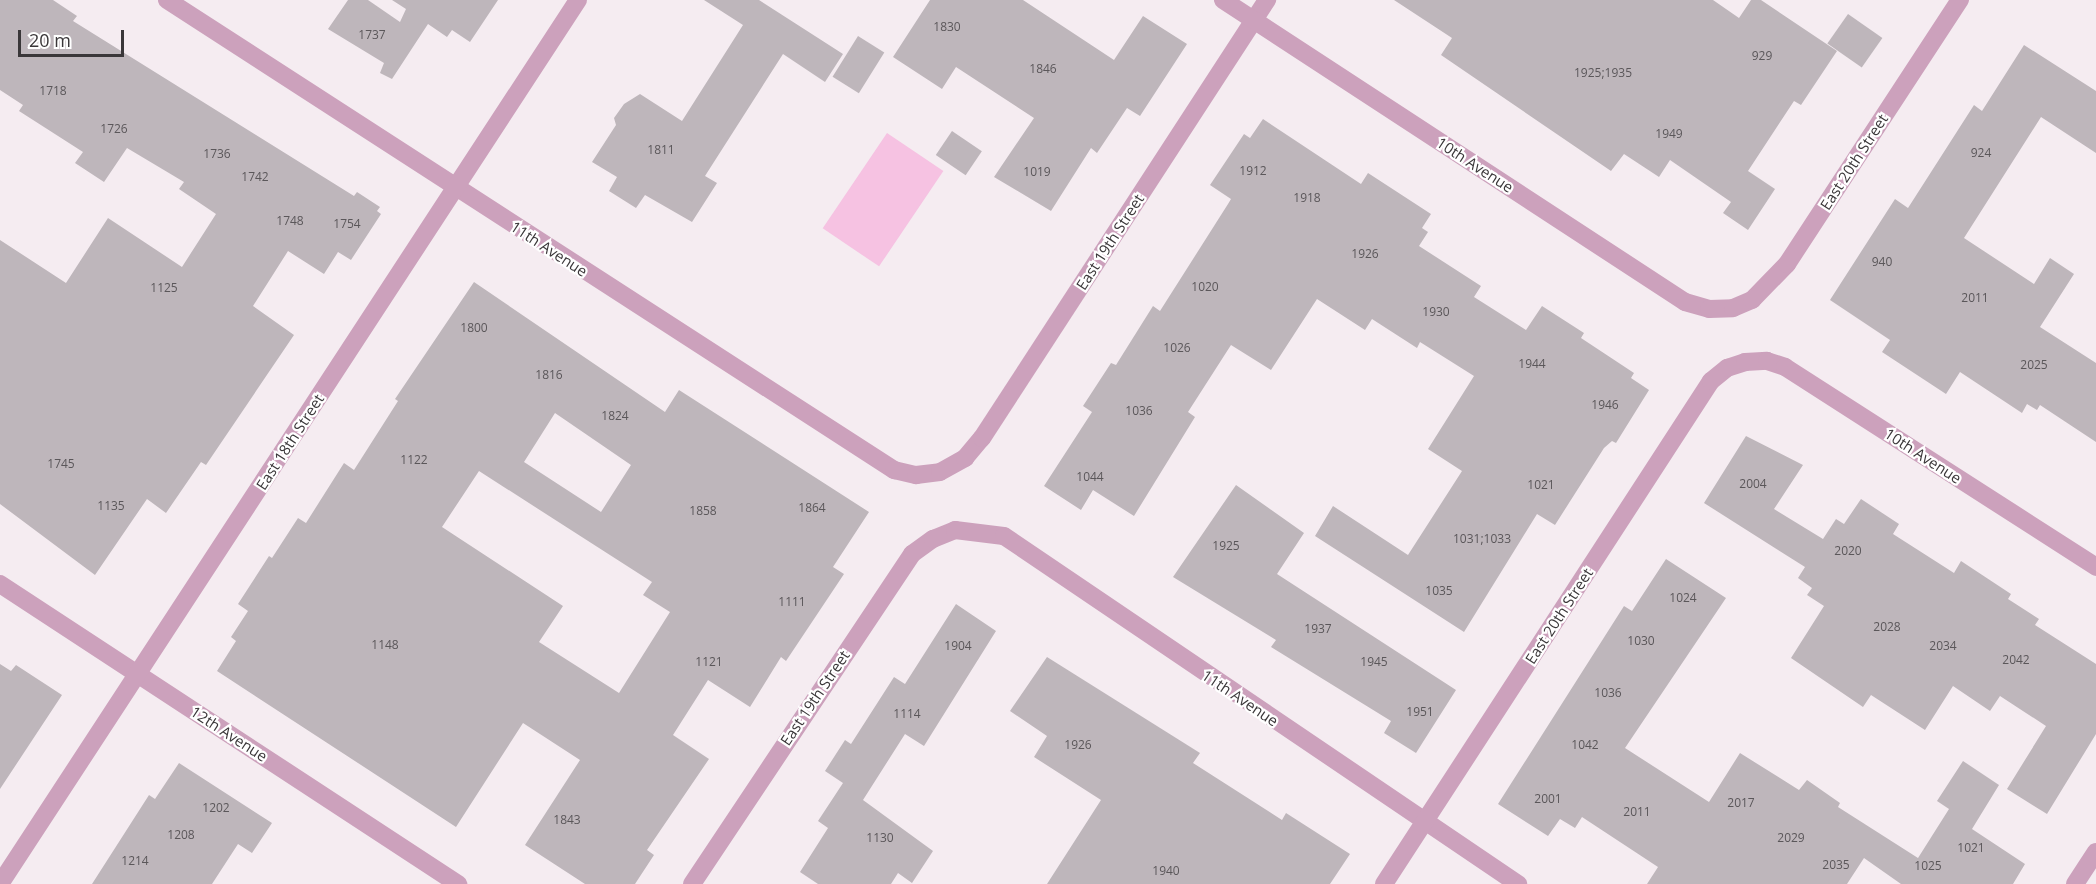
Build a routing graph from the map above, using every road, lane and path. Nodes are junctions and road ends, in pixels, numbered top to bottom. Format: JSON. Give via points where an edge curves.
{"nodes":[{"id":1,"x":167,"y":0,"type":"edge"},
{"id":2,"x":578,"y":0,"type":"edge"},
{"id":3,"x":1223,"y":0,"type":"edge"},
{"id":4,"x":1268,"y":0,"type":"edge"},
{"id":5,"x":1960,"y":0,"type":"edge"},
{"id":6,"x":1254,"y":20,"type":"junction"},
{"id":7,"x":455,"y":189,"type":"junction"},
{"id":8,"x":1733,"y":308,"type":"joint"},
{"id":9,"x":1745,"y":362,"type":"joint"},
{"id":10,"x":940,"y":472,"type":"joint"},
{"id":11,"x":955,"y":530,"type":"joint"},
{"id":12,"x":2096,"y":567,"type":"edge"},
{"id":13,"x":0,"y":584,"type":"edge"},
{"id":14,"x":138,"y":674,"type":"junction"},
{"id":15,"x":1424,"y":823,"type":"junction"},
{"id":16,"x":2096,"y":852,"type":"edge"},
{"id":17,"x":0,"y":884,"type":"edge"},
{"id":18,"x":458,"y":884,"type":"edge"},
{"id":19,"x":692,"y":884,"type":"edge"},
{"id":20,"x":1384,"y":884,"type":"edge"},
{"id":21,"x":1518,"y":884,"type":"edge"},
{"id":22,"x":2075,"y":884,"type":"edge"}],
"edges":[{"from":1,"to":7,"type":"street","name":"11th Avenue"},
{"from":2,"to":7,"type":"street","name":"East 18th Street"},
{"from":3,"to":6,"type":"street","name":"10th Avenue"},
{"from":4,"to":6,"type":"street","name":"East 19th Street"},
{"from":5,"to":8,"type":"street","name":"East 20th Street","via":[[1787,264],[1768,286]]},
{"from":6,"to":8,"type":"street","name":"10th Avenue","via":[[1685,302],[1708,309]]},
{"from":6,"to":10,"type":"street","name":"East 19th Street","via":[[982,438],[964,458]]},
{"from":7,"to":10,"type":"street","name":"11th Avenue","via":[[894,470],[916,475]]},
{"from":7,"to":14,"type":"street","name":"East 18th Street"},
{"from":9,"to":12,"type":"street","name":"10th Avenue","via":[[1767,361],[1785,366]]},
{"from":9,"to":15,"type":"street","name":"East 20th Street","via":[[1727,368],[1712,381]]},
{"from":11,"to":15,"type":"street","name":"11th Avenue","via":[[980,530],[1004,536]]},
{"from":11,"to":19,"type":"street","name":"East 19th Street","via":[[912,554]]},
{"from":13,"to":14,"type":"street","name":"12th Avenue"},
{"from":14,"to":17,"type":"street","name":"East 18th Street"},
{"from":14,"to":18,"type":"street","name":"12th Avenue"},
{"from":15,"to":20,"type":"street","name":"East 20th Street"},
{"from":15,"to":21,"type":"street","name":"11th Avenue"},
{"from":16,"to":22,"type":"street"}]}
